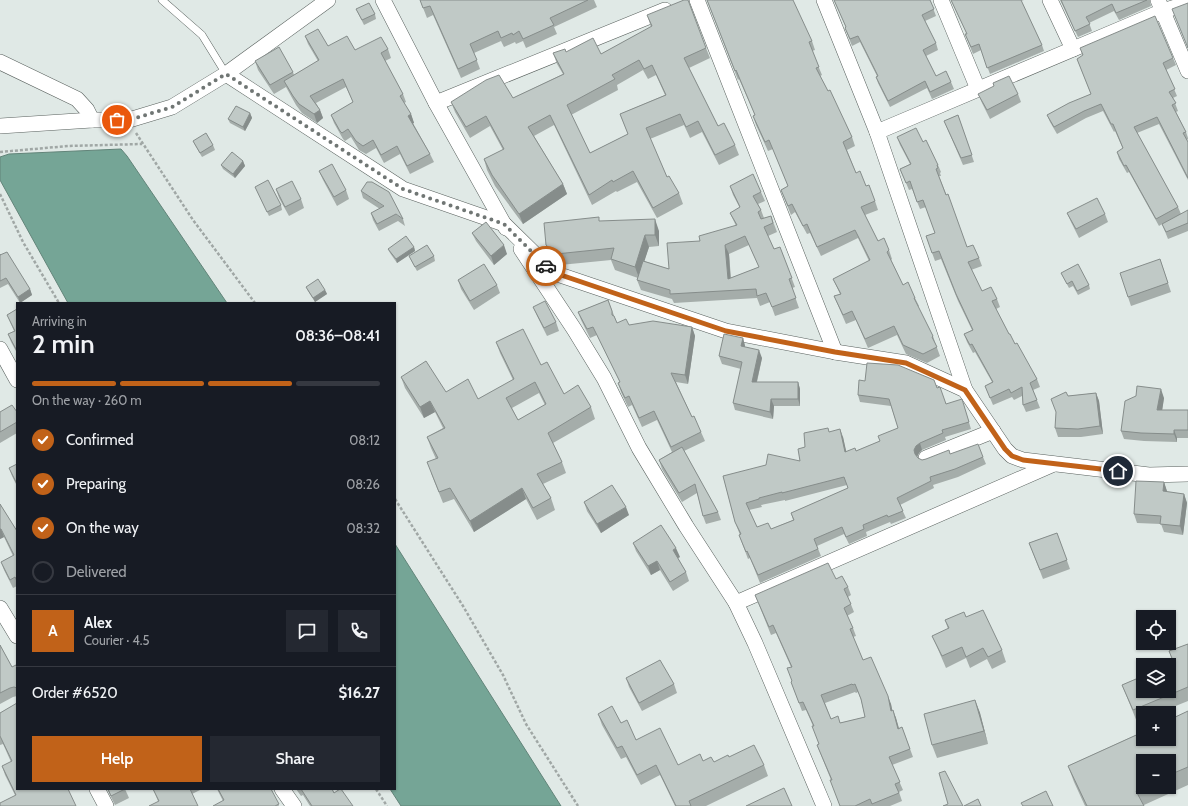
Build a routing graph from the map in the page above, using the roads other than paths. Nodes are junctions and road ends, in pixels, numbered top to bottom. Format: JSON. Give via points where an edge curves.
{"nodes":[{"id":1,"x":162,"y":0,"type":"edge"},
{"id":2,"x":328,"y":0,"type":"edge"},
{"id":3,"x":383,"y":0,"type":"edge"},
{"id":4,"x":824,"y":0,"type":"edge"},
{"id":5,"x":941,"y":0,"type":"edge"},
{"id":6,"x":1050,"y":0,"type":"edge"},
{"id":7,"x":687,"y":2,"type":"edge"},
{"id":8,"x":1188,"y":3,"type":"edge"},
{"id":9,"x":1161,"y":6,"type":"edge"},
{"id":10,"x":1073,"y":49,"type":"junction"},
{"id":11,"x":0,"y":62,"type":"edge"},
{"id":12,"x":1188,"y":71,"type":"edge"},
{"id":13,"x":226,"y":74,"type":"junction"},
{"id":14,"x":978,"y":89,"type":"junction"},
{"id":15,"x":436,"y":103,"type":"junction"},
{"id":16,"x":92,"y":120,"type":"junction"},
{"id":17,"x":0,"y":126,"type":"edge"},
{"id":18,"x":877,"y":132,"type":"junction"},
{"id":19,"x":504,"y":224,"type":"junction"},
{"id":20,"x":0,"y":349,"type":"edge"},
{"id":21,"x":835,"y":352,"type":"junction"},
{"id":22,"x":16,"y":378,"type":"edge"},
{"id":23,"x":965,"y":390,"type":"junction"},
{"id":24,"x":993,"y":431,"type":"junction"},
{"id":25,"x":926,"y":458,"type":"edge"},
{"id":26,"x":1055,"y":464,"type":"junction"},
{"id":27,"x":1188,"y":474,"type":"edge"},
{"id":28,"x":736,"y":603,"type":"junction"},
{"id":29,"x":0,"y":608,"type":"edge"},
{"id":30,"x":16,"y":634,"type":"edge"},
{"id":31,"x":98,"y":790,"type":"edge"},
{"id":32,"x":283,"y":790,"type":"edge"},
{"id":33,"x":106,"y":806,"type":"edge"},
{"id":34,"x":294,"y":806,"type":"edge"},
{"id":35,"x":824,"y":806,"type":"edge"}],
"edges":[{"from":1,"to":13,"type":"lane","via":[[202,35]]},
{"from":2,"to":13,"type":"street"},
{"from":3,"to":15,"type":"street"},
{"from":4,"to":18,"type":"street"},
{"from":5,"to":14,"type":"street"},
{"from":6,"to":10,"type":"street"},
{"from":7,"to":15,"type":"street"},
{"from":7,"to":21,"type":"street"},
{"from":8,"to":9,"type":"street"},
{"from":9,"to":10,"type":"street"},
{"from":9,"to":12,"type":"street"},
{"from":10,"to":14,"type":"street"},
{"from":11,"to":16,"type":"street","via":[[77,99]]},
{"from":13,"to":16,"type":"street","via":[[172,107],[129,120]]},
{"from":13,"to":19,"type":"street","via":[[403,189]]},
{"from":14,"to":18,"type":"street"},
{"from":15,"to":19,"type":"street"},
{"from":16,"to":17,"type":"street"},
{"from":18,"to":23,"type":"street"},
{"from":19,"to":21,"type":"street","via":[[558,274],[726,331]]},
{"from":19,"to":28,"type":"street","via":[[604,378],[639,448]]},
{"from":20,"to":22,"type":"street"},
{"from":21,"to":23,"type":"street","via":[[906,363]]},
{"from":23,"to":24,"type":"street"},
{"from":24,"to":25,"type":"street"},
{"from":24,"to":26,"type":"street","via":[[1012,456]]},
{"from":26,"to":27,"type":"street","via":[[1149,475]]},
{"from":26,"to":28,"type":"street"},
{"from":28,"to":35,"type":"street"},
{"from":29,"to":30,"type":"street"},
{"from":31,"to":33,"type":"street"},
{"from":32,"to":34,"type":"street"}]}
